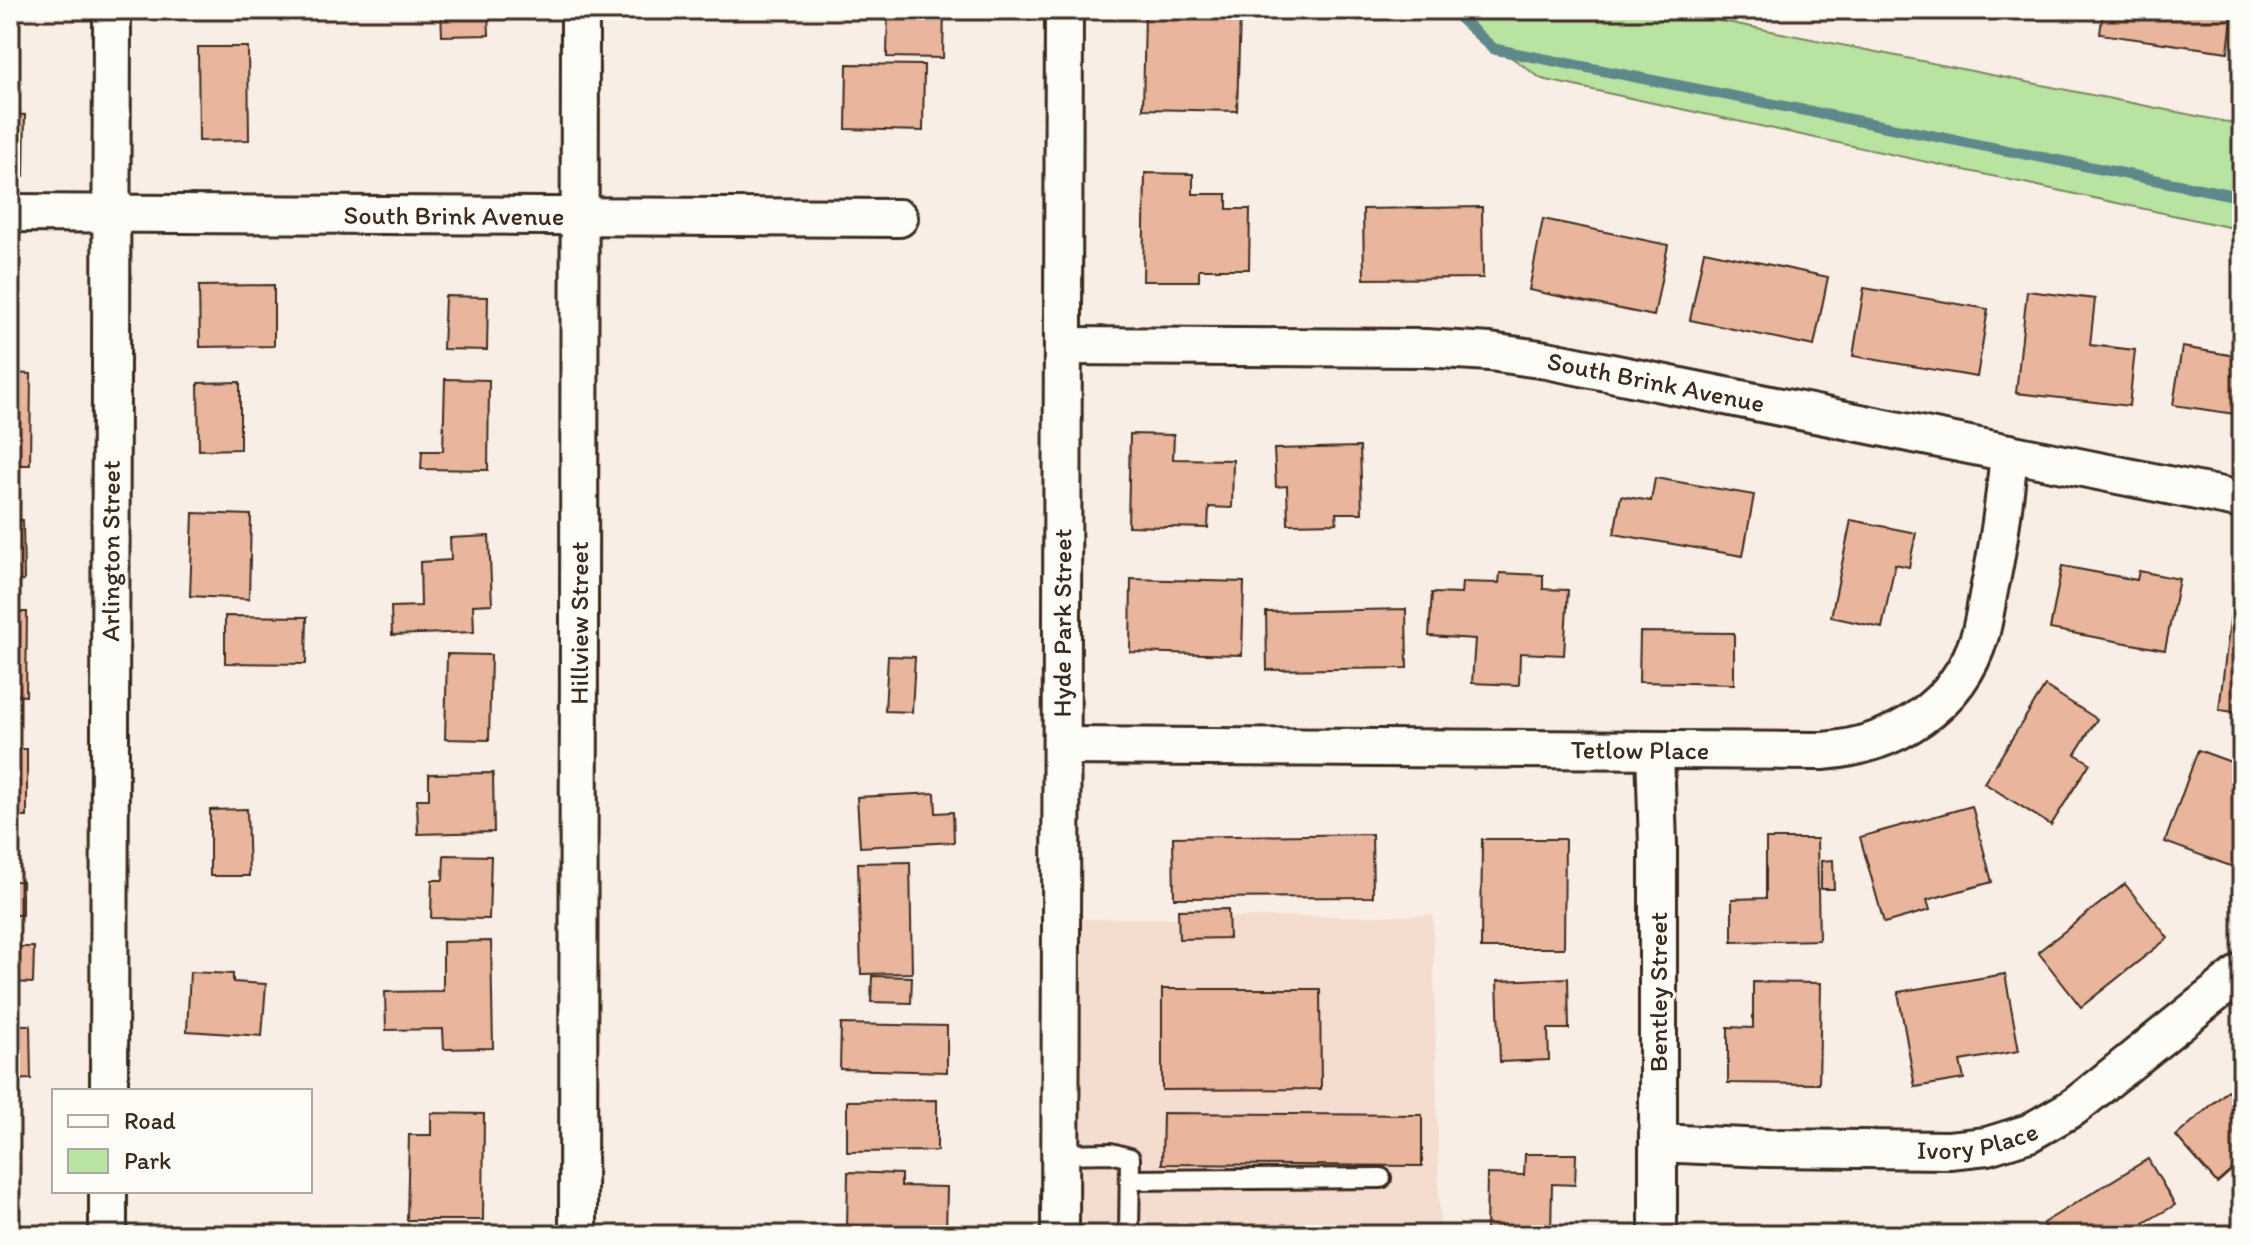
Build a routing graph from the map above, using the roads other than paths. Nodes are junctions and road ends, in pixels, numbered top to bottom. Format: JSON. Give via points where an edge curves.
{"nodes":[{"id":1,"x":112,"y":10,"type":"edge"},
{"id":2,"x":580,"y":10,"type":"edge"},
{"id":3,"x":1064,"y":10,"type":"edge"},
{"id":4,"x":10,"y":213,"type":"edge"},
{"id":5,"x":114,"y":213,"type":"junction"},
{"id":6,"x":581,"y":216,"type":"junction"},
{"id":7,"x":899,"y":218,"type":"dead end"},
{"id":8,"x":1063,"y":346,"type":"junction"},
{"id":9,"x":2009,"y":453,"type":"junction"},
{"id":10,"x":2242,"y":500,"type":"edge"},
{"id":11,"x":1062,"y":746,"type":"junction"},
{"id":12,"x":1655,"y":750,"type":"junction"},
{"id":13,"x":2242,"y":972,"type":"edge"},
{"id":14,"x":109,"y":1089,"type":"edge"},
{"id":15,"x":1658,"y":1143,"type":"junction"},
{"id":16,"x":1060,"y":1154,"type":"junction"},
{"id":17,"x":1381,"y":1178,"type":"dead end"},
{"id":18,"x":1130,"y":1180,"type":"junction"},
{"id":19,"x":108,"y":1193,"type":"edge"},
{"id":20,"x":108,"y":1235,"type":"edge"},
{"id":21,"x":578,"y":1235,"type":"edge"},
{"id":22,"x":1060,"y":1235,"type":"edge"},
{"id":23,"x":1129,"y":1235,"type":"edge"},
{"id":24,"x":1658,"y":1235,"type":"edge"}],
"edges":[{"from":1,"to":5,"type":"street","name":"Arlington Street"},
{"from":2,"to":6,"type":"street","name":"Hillview Street"},
{"from":3,"to":8,"type":"street","name":"Hyde Park Street"},
{"from":4,"to":5,"type":"street","name":"South Brink Avenue"},
{"from":5,"to":6,"type":"street","name":"South Brink Avenue"},
{"from":5,"to":14,"type":"street","name":"Arlington Street"},
{"from":6,"to":7,"type":"street","name":"South Brink Avenue"},
{"from":6,"to":21,"type":"street","name":"Hillview Street"},
{"from":8,"to":9,"type":"street","name":"South Brink Avenue","via":[[1490,352]]},
{"from":8,"to":11,"type":"street","name":"Hyde Park Street"},
{"from":9,"to":10,"type":"street","name":"South Brink Avenue"},
{"from":9,"to":12,"type":"street","name":"Tetlow Place","via":[[2002,524],[1980,636],[1965,669],[1921,717],[1877,742],[1845,750]]},
{"from":11,"to":12,"type":"street","name":"Tetlow Place"},
{"from":11,"to":16,"type":"street","name":"Hyde Park Street"},
{"from":12,"to":15,"type":"street","name":"Bentley Street"},
{"from":13,"to":15,"type":"street","name":"Ivory Place","via":[[2074,1107],[2029,1133],[1987,1146],[1781,1149]]},
{"from":15,"to":24,"type":"street","name":"Bentley Street"},
{"from":16,"to":18,"type":"lane","via":[[1130,1158]]},
{"from":16,"to":22,"type":"street","name":"Hyde Park Street"},
{"from":17,"to":18,"type":"lane"},
{"from":18,"to":23,"type":"lane"},
{"from":19,"to":20,"type":"street"}]}
